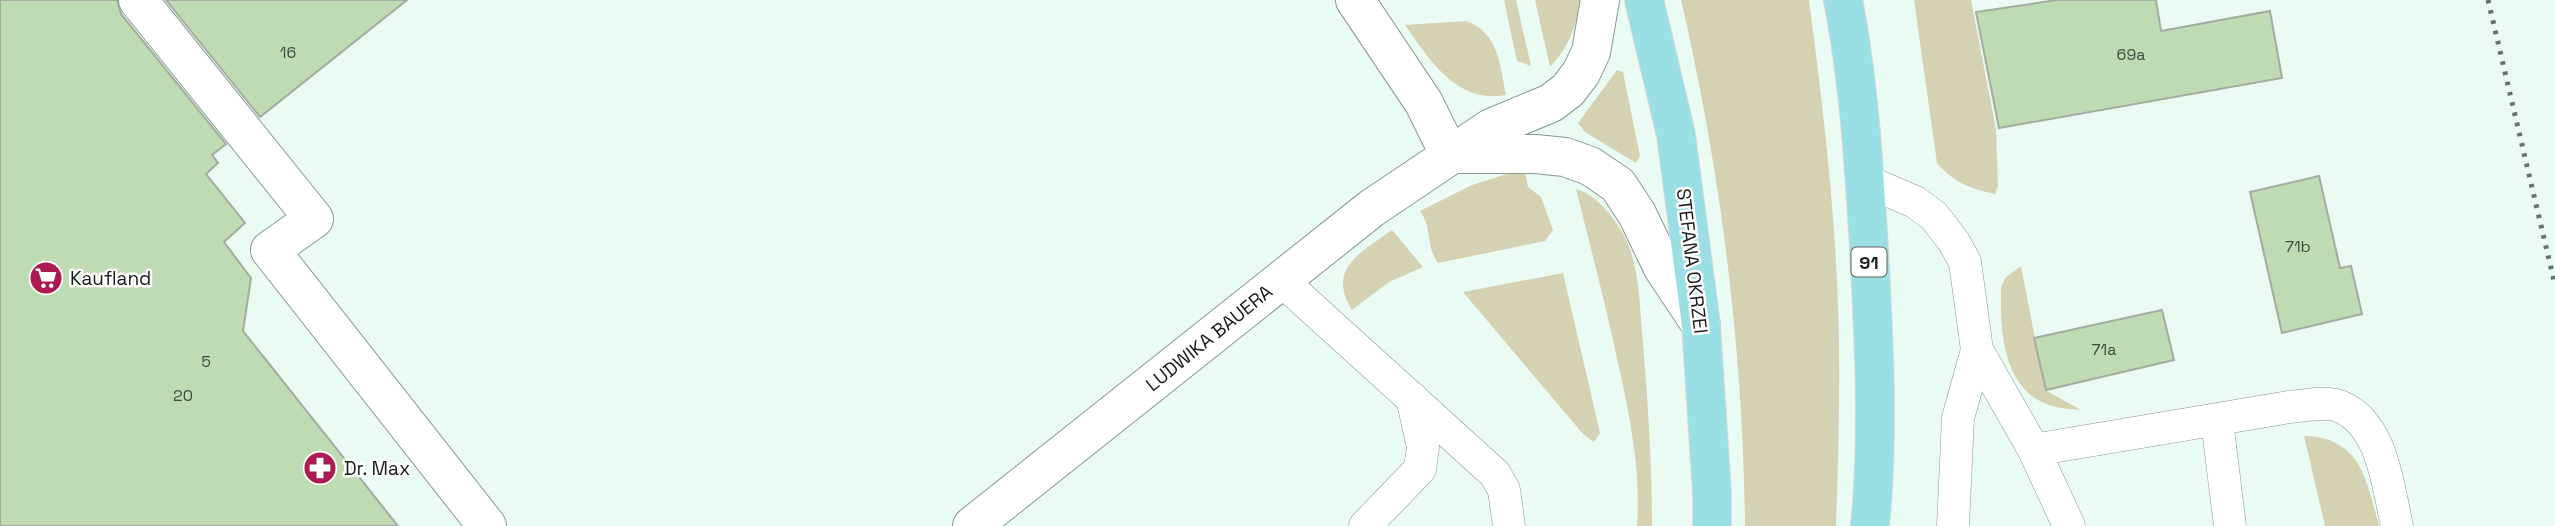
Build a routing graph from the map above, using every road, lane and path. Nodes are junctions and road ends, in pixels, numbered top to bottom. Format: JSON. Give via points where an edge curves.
{"nodes":[{"id":1,"x":138,"y":0,"type":"edge"},
{"id":2,"x":1355,"y":0,"type":"edge"},
{"id":3,"x":1600,"y":0,"type":"edge"},
{"id":4,"x":1644,"y":0,"type":"edge"},
{"id":5,"x":1843,"y":0,"type":"edge"},
{"id":6,"x":1449,"y":154,"type":"junction"},
{"id":7,"x":1864,"y":180,"type":"junction"},
{"id":8,"x":1281,"y":280,"type":"junction"},
{"id":9,"x":1701,"y":325,"type":"junction"},
{"id":10,"x":1977,"y":350,"type":"junction"},
{"id":11,"x":1412,"y":398,"type":"junction"},
{"id":12,"x":2217,"y":421,"type":"junction"},
{"id":13,"x":2034,"y":450,"type":"junction"},
{"id":14,"x":487,"y":526,"type":"edge"},
{"id":15,"x":972,"y":526,"type":"edge"},
{"id":16,"x":1365,"y":526,"type":"edge"},
{"id":17,"x":1509,"y":526,"type":"edge"},
{"id":18,"x":1712,"y":526,"type":"edge"},
{"id":19,"x":1870,"y":526,"type":"edge"},
{"id":20,"x":1953,"y":526,"type":"edge"},
{"id":21,"x":2069,"y":526,"type":"edge"},
{"id":22,"x":2230,"y":526,"type":"edge"},
{"id":23,"x":2397,"y":526,"type":"edge"}],
"edges":[{"from":1,"to":14,"type":"street","via":[[314,219],[270,250]]},
{"from":2,"to":6,"type":"street","via":[[1424,103]]},
{"from":3,"to":6,"type":"street","name":"LUDWIKA BAUERA","via":[[1591,52],[1568,90]]},
{"from":4,"to":9,"type":"main road","name":"STEFANA OKRZEI","via":[[1676,135]]},
{"from":5,"to":7,"type":"main road","number":"91"},
{"from":6,"to":8,"type":"street","name":"LUDWIKA BAUERA"},
{"from":6,"to":9,"type":"street","via":[[1535,154],[1590,166],[1618,185],[1663,268]]},
{"from":7,"to":10,"type":"lane","via":[[1915,202],[1934,216],[1954,242],[1965,262]]},
{"from":7,"to":19,"type":"main road","number":"91","via":[[1874,339]]},
{"from":8,"to":11,"type":"lane"},
{"from":8,"to":15,"type":"street","name":"LUDWIKA BAUERA"},
{"from":9,"to":18,"type":"main road","name":"STEFANA OKRZEI"},
{"from":10,"to":13,"type":"lane"},
{"from":10,"to":20,"type":"lane","via":[[1958,418]]},
{"from":11,"to":16,"type":"lane","via":[[1423,447],[1420,469]]},
{"from":11,"to":17,"type":"lane","via":[[1495,474],[1504,490]]},
{"from":12,"to":13,"type":"lane"},
{"from":12,"to":22,"type":"lane"},
{"from":12,"to":23,"type":"lane","via":[[2289,407],[2338,406],[2358,419],[2373,438]]},
{"from":13,"to":21,"type":"lane"}]}
